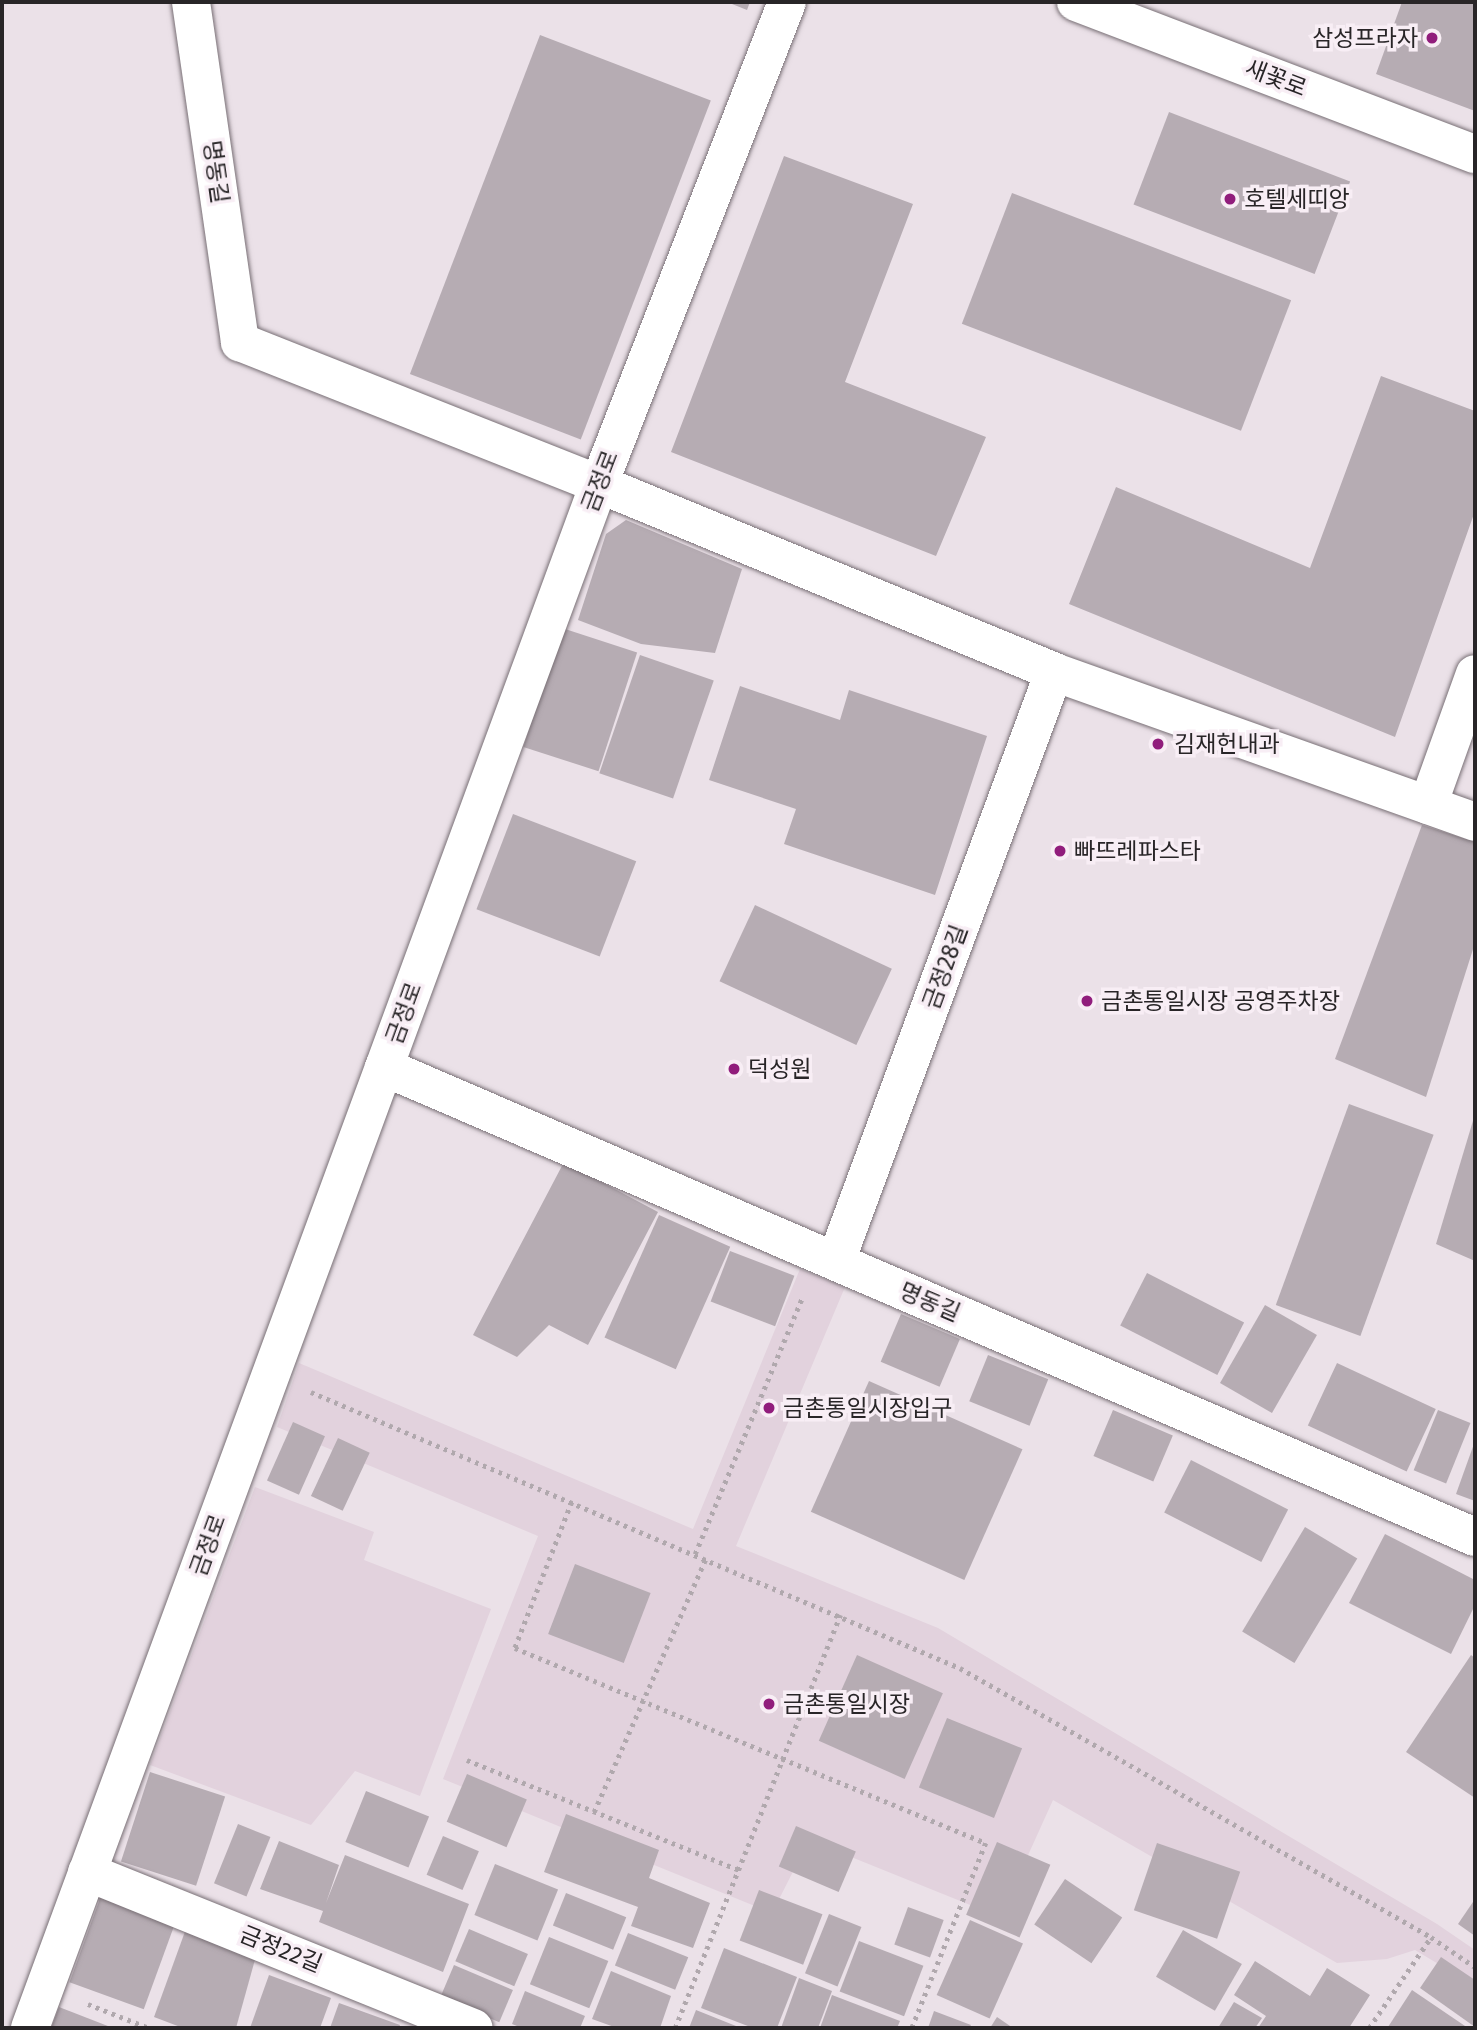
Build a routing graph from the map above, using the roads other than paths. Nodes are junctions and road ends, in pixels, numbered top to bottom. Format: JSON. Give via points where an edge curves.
{"nodes":[{"id":1,"x":191,"y":2,"type":"edge"},
{"id":2,"x":787,"y":2,"type":"edge"},
{"id":3,"x":1076,"y":2,"type":"edge"},
{"id":4,"x":1475,"y":155,"type":"edge"},
{"id":5,"x":599,"y":484,"type":"junction"},
{"id":6,"x":1054,"y":672,"type":"junction"},
{"id":7,"x":1475,"y":674,"type":"edge"},
{"id":8,"x":1428,"y":805,"type":"junction"},
{"id":9,"x":1475,"y":822,"type":"edge"},
{"id":10,"x":384,"y":1067,"type":"junction"},
{"id":11,"x":828,"y":1258,"type":"junction"},
{"id":12,"x":1475,"y":1537,"type":"edge"},
{"id":13,"x":87,"y":1872,"type":"junction"},
{"id":14,"x":30,"y":2028,"type":"edge"},
{"id":15,"x":474,"y":2028,"type":"edge"}],
"edges":[{"from":1,"to":5,"type":"street","name":"명동길","via":[[240,342]]},
{"from":2,"to":5,"type":"street","name":"금정로"},
{"from":3,"to":4,"type":"street","name":"새꽃로"},
{"from":5,"to":6,"type":"street"},
{"from":5,"to":10,"type":"street","name":"금정로"},
{"from":6,"to":8,"type":"street"},
{"from":6,"to":11,"type":"street","name":"금정28길"},
{"from":7,"to":8,"type":"street"},
{"from":8,"to":9,"type":"street"},
{"from":10,"to":11,"type":"street","name":"명동길"},
{"from":10,"to":13,"type":"street","name":"금정로"},
{"from":11,"to":12,"type":"street","name":"명동길"},
{"from":13,"to":14,"type":"street","name":"금정로"},
{"from":13,"to":15,"type":"street","name":"금정22길"}]}
